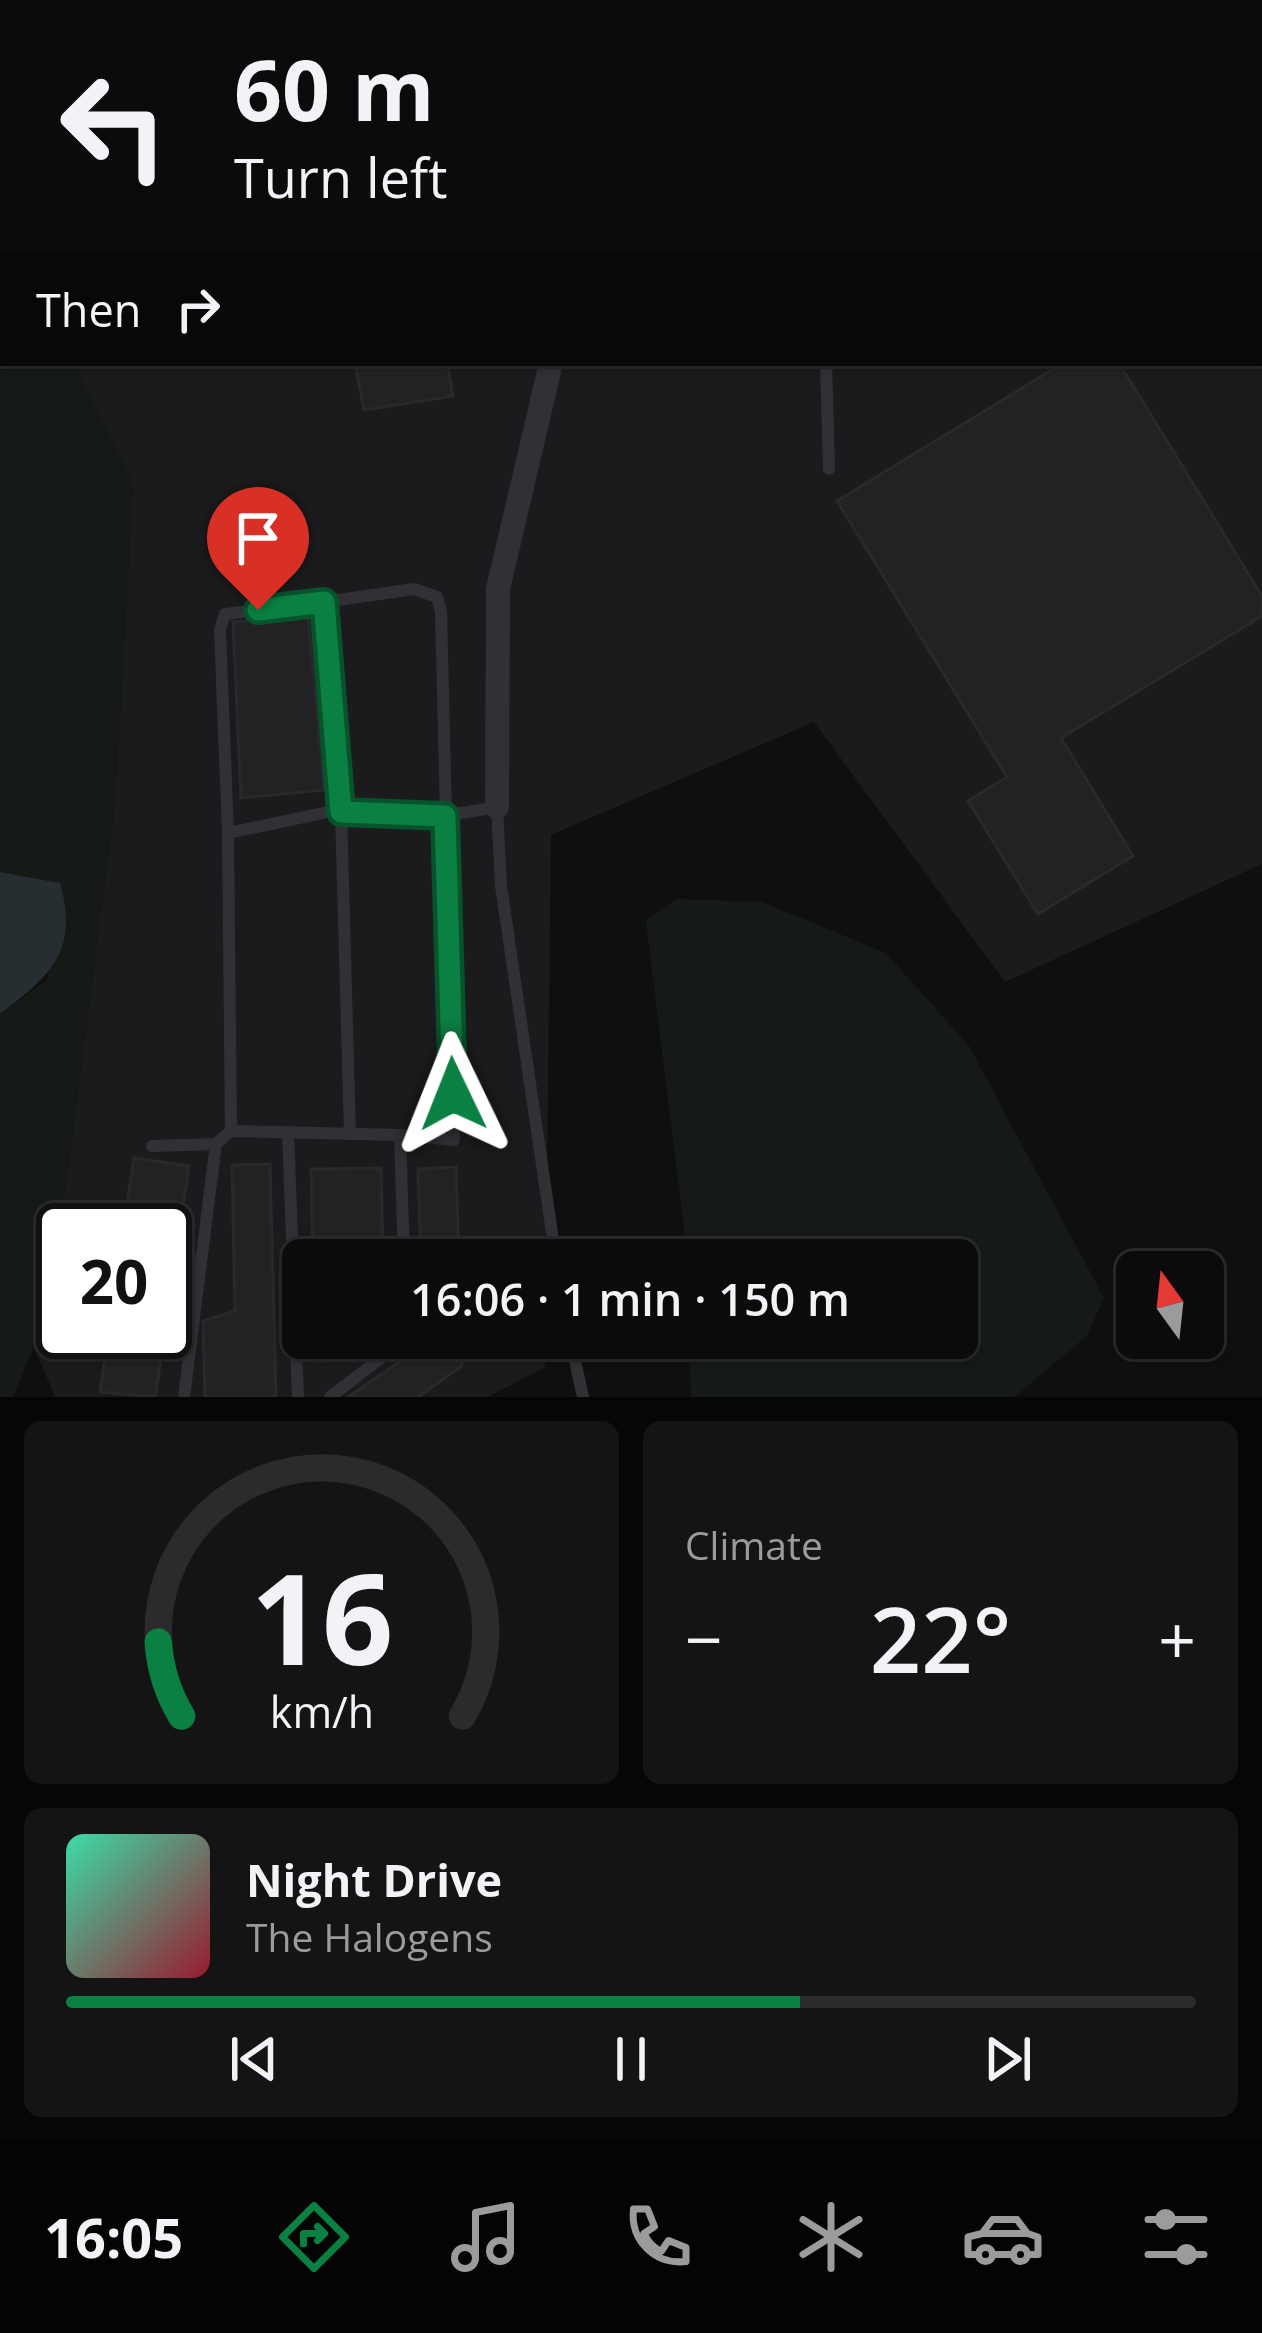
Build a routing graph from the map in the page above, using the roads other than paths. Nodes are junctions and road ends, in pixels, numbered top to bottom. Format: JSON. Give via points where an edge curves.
{"nodes":[{"id":1,"x":550,"y":366,"type":"edge"},
{"id":2,"x":826,"y":366,"type":"edge"},
{"id":3,"x":829,"y":469,"type":"dead end"},
{"id":4,"x":324,"y":602,"type":"junction"},
{"id":5,"x":497,"y":807,"type":"junction"},
{"id":6,"x":341,"y":812,"type":"junction"},
{"id":7,"x":445,"y":816,"type":"junction"},
{"id":8,"x":228,"y":832,"type":"junction"},
{"id":9,"x":231,"y":1131,"type":"junction"},
{"id":10,"x":288,"y":1132,"type":"junction"},
{"id":11,"x":350,"y":1134,"type":"junction"},
{"id":12,"x":400,"y":1136,"type":"junction"},
{"id":13,"x":216,"y":1144,"type":"junction"},
{"id":14,"x":152,"y":1146,"type":"dead end"},
{"id":15,"x":403,"y":1239,"type":"edge"},
{"id":16,"x":553,"y":1239,"type":"edge"},
{"id":17,"x":380,"y":1359,"type":"edge"},
{"id":18,"x":575,"y":1359,"type":"edge"},
{"id":19,"x":184,"y":1397,"type":"edge"},
{"id":20,"x":298,"y":1397,"type":"edge"},
{"id":21,"x":330,"y":1397,"type":"edge"},
{"id":22,"x":583,"y":1397,"type":"edge"}],
"edges":[{"from":1,"to":5,"type":"street","via":[[498,590]]},
{"from":2,"to":3,"type":"lane"},
{"from":4,"to":6,"type":"lane"},
{"from":4,"to":7,"type":"lane","via":[[414,589],[437,597]]},
{"from":4,"to":8,"type":"lane","via":[[225,614]]},
{"from":5,"to":7,"type":"lane"},
{"from":5,"to":16,"type":"lane","via":[[500,886]]},
{"from":6,"to":7,"type":"lane"},
{"from":6,"to":8,"type":"lane"},
{"from":6,"to":11,"type":"lane"},
{"from":7,"to":12,"type":"lane","via":[[454,1140]]},
{"from":8,"to":9,"type":"lane"},
{"from":9,"to":10,"type":"lane"},
{"from":9,"to":13,"type":"lane"},
{"from":10,"to":11,"type":"lane"},
{"from":10,"to":20,"type":"lane"},
{"from":11,"to":12,"type":"lane"},
{"from":12,"to":15,"type":"lane"},
{"from":13,"to":14,"type":"lane"},
{"from":13,"to":19,"type":"lane"},
{"from":17,"to":21,"type":"lane"},
{"from":18,"to":22,"type":"lane"}]}
